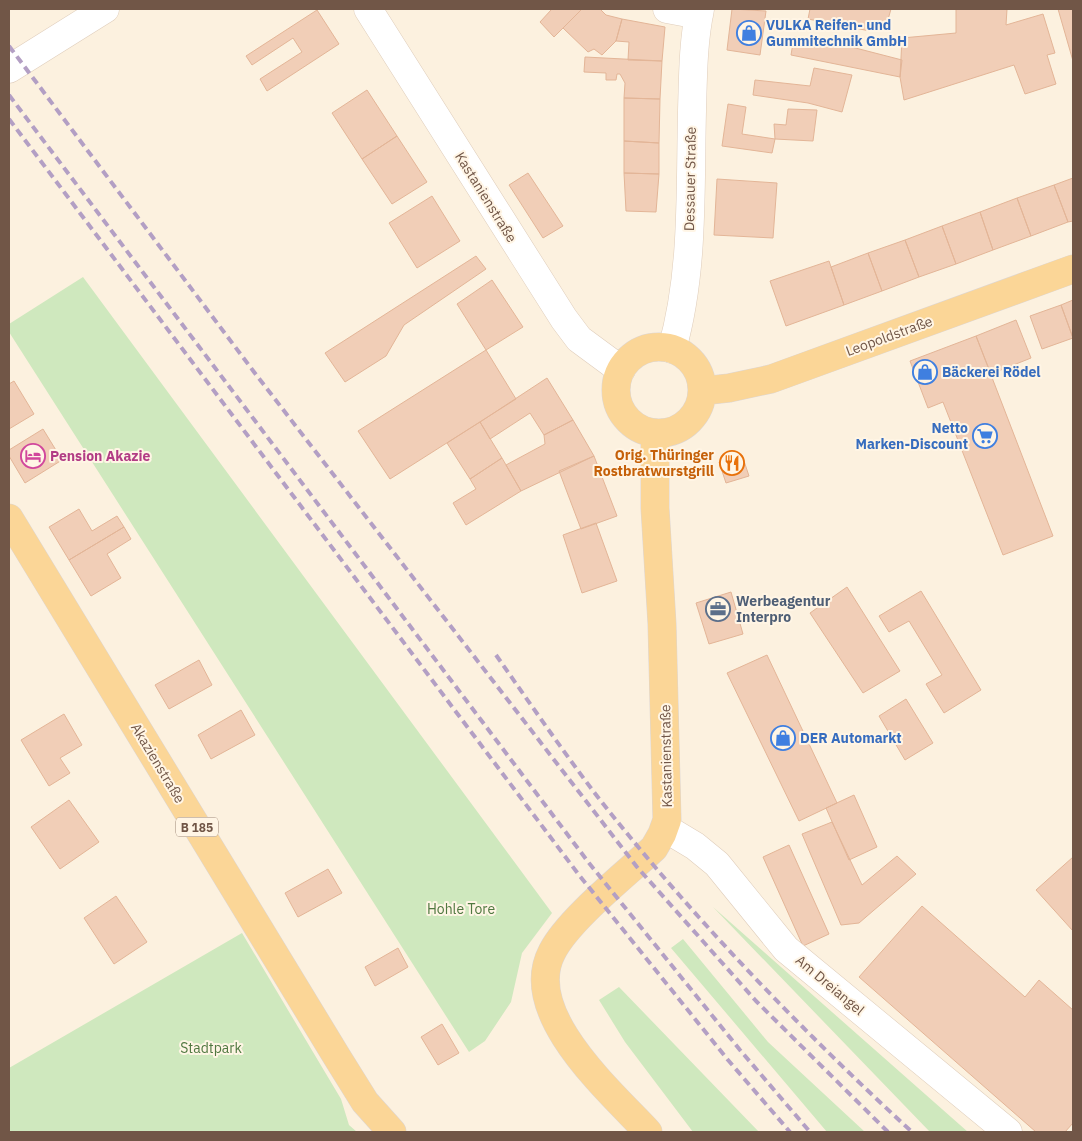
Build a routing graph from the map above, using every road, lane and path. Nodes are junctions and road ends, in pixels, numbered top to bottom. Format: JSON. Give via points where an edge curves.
{"nodes":[{"id":1,"x":105,"y":9,"type":"edge"},
{"id":2,"x":368,"y":9,"type":"edge"},
{"id":3,"x":667,"y":9,"type":"edge"},
{"id":4,"x":699,"y":12,"type":"edge"},
{"id":5,"x":9,"y":69,"type":"edge"},
{"id":6,"x":1073,"y":269,"type":"edge"},
{"id":7,"x":672,"y":349,"type":"junction"},
{"id":8,"x":621,"y":370,"type":"junction"},
{"id":9,"x":702,"y":391,"type":"junction"},
{"id":10,"x":655,"y":433,"type":"junction"},
{"id":11,"x":9,"y":518,"type":"edge"},
{"id":12,"x":665,"y":828,"type":"junction"},
{"id":13,"x":637,"y":1128,"type":"edge"},
{"id":14,"x":392,"y":1132,"type":"edge"},
{"id":15,"x":1008,"y":1132,"type":"edge"}],
"edges":[{"from":1,"to":5,"type":"street"},
{"from":2,"to":8,"type":"street","name":"Kastanienstraße","via":[[564,319],[579,339]]},
{"from":3,"to":4,"type":"street"},
{"from":4,"to":7,"type":"street","name":"Dessauer Straße","via":[[693,65],[689,239],[685,285]]},
{"from":6,"to":9,"type":"main road","name":"Leopoldstraße","via":[[771,379]]},
{"from":7,"to":8,"type":"main road","via":[[647,349],[632,357]]},
{"from":7,"to":9,"type":"main road","via":[[694,365]]},
{"from":8,"to":10,"type":"main road","via":[[616,388],[624,414],[637,427]]},
{"from":9,"to":10,"type":"main road","via":[[697,410],[691,418],[675,430]]},
{"from":10,"to":12,"type":"main road","name":"Kastanienstraße","via":[[655,508],[668,794]]},
{"from":11,"to":14,"type":"main road","name":"Akazienstraße","number":"B 185","via":[[364,1102]]},
{"from":12,"to":13,"type":"main road","name":"Kastanienstraße","via":[[654,848],[560,940],[547,962],[544,977],[547,1000],[558,1026]]},
{"from":12,"to":15,"type":"street","name":"Am Dreiangel","via":[[717,864],[786,948]]}]}
